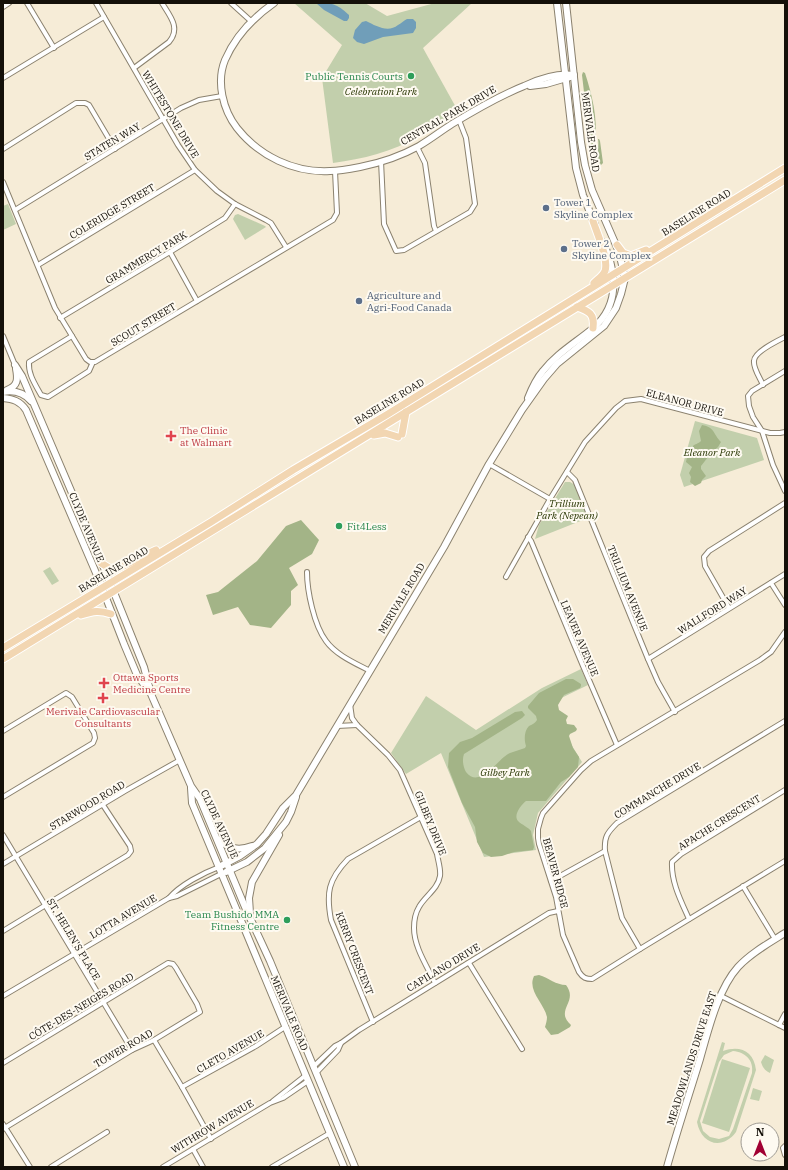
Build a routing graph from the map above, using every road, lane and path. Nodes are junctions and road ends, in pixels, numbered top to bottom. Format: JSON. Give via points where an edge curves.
{"nodes":[{"id":1,"x":9,"y":3,"type":"edge"},
{"id":2,"x":27,"y":3,"type":"edge"},
{"id":3,"x":96,"y":3,"type":"edge"},
{"id":4,"x":162,"y":3,"type":"edge"},
{"id":5,"x":231,"y":3,"type":"edge"},
{"id":6,"x":274,"y":3,"type":"edge"},
{"id":7,"x":558,"y":3,"type":"edge"},
{"id":8,"x":566,"y":3,"type":"edge"},
{"id":9,"x":3,"y":7,"type":"edge"},
{"id":10,"x":104,"y":17,"type":"junction"},
{"id":11,"x":252,"y":22,"type":"junction"},
{"id":12,"x":54,"y":48,"type":"junction"},
{"id":13,"x":134,"y":68,"type":"junction"},
{"id":14,"x":574,"y":75,"type":"junction"},
{"id":15,"x":566,"y":77,"type":"junction"},
{"id":16,"x":3,"y":78,"type":"edge"},
{"id":17,"x":222,"y":96,"type":"junction"},
{"id":18,"x":164,"y":119,"type":"junction"},
{"id":19,"x":459,"y":120,"type":"junction"},
{"id":20,"x":418,"y":147,"type":"junction"},
{"id":21,"x":3,"y":149,"type":"edge"},
{"id":22,"x":115,"y":149,"type":"junction"},
{"id":23,"x":381,"y":162,"type":"junction"},
{"id":24,"x":785,"y":168,"type":"edge"},
{"id":25,"x":195,"y":170,"type":"junction"},
{"id":26,"x":335,"y":171,"type":"junction"},
{"id":27,"x":785,"y":180,"type":"edge"},
{"id":28,"x":3,"y":182,"type":"edge"},
{"id":29,"x":234,"y":204,"type":"junction"},
{"id":30,"x":15,"y":210,"type":"junction"},
{"id":31,"x":710,"y":216,"type":"junction"},
{"id":32,"x":593,"y":221,"type":"junction"},
{"id":33,"x":715,"y":224,"type":"junction"},
{"id":34,"x":436,"y":231,"type":"junction"},
{"id":35,"x":668,"y":242,"type":"junction"},
{"id":36,"x":617,"y":245,"type":"junction"},
{"id":37,"x":286,"y":247,"type":"junction"},
{"id":38,"x":170,"y":252,"type":"junction"},
{"id":39,"x":38,"y":265,"type":"junction"},
{"id":40,"x":624,"y":269,"type":"junction"},
{"id":41,"x":614,"y":275,"type":"junction"},
{"id":42,"x":625,"y":278,"type":"junction"},
{"id":43,"x":614,"y":284,"type":"junction"},
{"id":44,"x":579,"y":296,"type":"junction"},
{"id":45,"x":197,"y":301,"type":"junction"},
{"id":46,"x":577,"y":307,"type":"junction"},
{"id":47,"x":60,"y":318,"type":"junction"},
{"id":48,"x":593,"y":328,"type":"junction"},
{"id":49,"x":3,"y":336,"type":"edge"},
{"id":50,"x":72,"y":336,"type":"junction"},
{"id":51,"x":785,"y":337,"type":"edge"},
{"id":52,"x":498,"y":346,"type":"junction"},
{"id":53,"x":503,"y":353,"type":"junction"},
{"id":54,"x":94,"y":362,"type":"junction"},
{"id":55,"x":15,"y":365,"type":"junction"},
{"id":56,"x":785,"y":371,"type":"edge"},
{"id":57,"x":450,"y":376,"type":"junction"},
{"id":58,"x":454,"y":382,"type":"junction"},
{"id":59,"x":763,"y":385,"type":"junction"},
{"id":60,"x":4,"y":391,"type":"edge"},
{"id":61,"x":3,"y":398,"type":"edge"},
{"id":62,"x":34,"y":406,"type":"junction"},
{"id":63,"x":522,"y":410,"type":"junction"},
{"id":64,"x":406,"y":412,"type":"junction"},
{"id":65,"x":388,"y":414,"type":"junction"},
{"id":66,"x":392,"y":421,"type":"junction"},
{"id":67,"x":762,"y":431,"type":"junction"},
{"id":68,"x":785,"y":432,"type":"edge"},
{"id":69,"x":361,"y":440,"type":"junction"},
{"id":70,"x":46,"y":457,"type":"junction"},
{"id":71,"x":56,"y":457,"type":"junction"},
{"id":72,"x":489,"y":464,"type":"junction"},
{"id":73,"x":293,"y":470,"type":"junction"},
{"id":74,"x":567,"y":472,"type":"junction"},
{"id":75,"x":299,"y":478,"type":"junction"},
{"id":76,"x":785,"y":491,"type":"edge"},
{"id":77,"x":550,"y":499,"type":"junction"},
{"id":78,"x":785,"y":503,"type":"edge"},
{"id":79,"x":528,"y":537,"type":"junction"},
{"id":80,"x":178,"y":541,"type":"junction"},
{"id":81,"x":101,"y":563,"type":"junction"},
{"id":82,"x":307,"y":572,"type":"dead end"},
{"id":83,"x":785,"y":574,"type":"edge"},
{"id":84,"x":506,"y":577,"type":"dead end"},
{"id":85,"x":110,"y":583,"type":"junction"},
{"id":86,"x":771,"y":583,"type":"junction"},
{"id":87,"x":102,"y":588,"type":"junction"},
{"id":88,"x":113,"y":592,"type":"junction"},
{"id":89,"x":105,"y":596,"type":"junction"},
{"id":90,"x":785,"y":605,"type":"edge"},
{"id":91,"x":729,"y":608,"type":"junction"},
{"id":92,"x":111,"y":614,"type":"junction"},
{"id":93,"x":71,"y":618,"type":"junction"},
{"id":94,"x":785,"y":632,"type":"edge"},
{"id":95,"x":3,"y":648,"type":"edge"},
{"id":96,"x":3,"y":659,"type":"edge"},
{"id":97,"x":648,"y":659,"type":"junction"},
{"id":98,"x":370,"y":671,"type":"junction"},
{"id":99,"x":151,"y":694,"type":"junction"},
{"id":100,"x":350,"y":703,"type":"junction"},
{"id":101,"x":675,"y":712,"type":"junction"},
{"id":102,"x":785,"y":721,"type":"edge"},
{"id":103,"x":357,"y":725,"type":"junction"},
{"id":104,"x":337,"y":726,"type":"junction"},
{"id":105,"x":3,"y":731,"type":"edge"},
{"id":106,"x":617,"y":745,"type":"junction"},
{"id":107,"x":180,"y":760,"type":"junction"},
{"id":108,"x":191,"y":786,"type":"junction"},
{"id":109,"x":785,"y":790,"type":"edge"},
{"id":110,"x":296,"y":795,"type":"junction"},
{"id":111,"x":3,"y":797,"type":"edge"},
{"id":112,"x":103,"y":805,"type":"junction"},
{"id":113,"x":421,"y":817,"type":"junction"},
{"id":114,"x":286,"y":822,"type":"junction"},
{"id":115,"x":3,"y":835,"type":"edge"},
{"id":116,"x":216,"y":837,"type":"junction"},
{"id":117,"x":257,"y":844,"type":"junction"},
{"id":118,"x":605,"y":851,"type":"junction"},
{"id":119,"x":16,"y":857,"type":"junction"},
{"id":120,"x":785,"y":860,"type":"edge"},
{"id":121,"x":227,"y":863,"type":"junction"},
{"id":122,"x":3,"y":864,"type":"edge"},
{"id":123,"x":218,"y":867,"type":"junction"},
{"id":124,"x":230,"y":871,"type":"junction"},
{"id":125,"x":221,"y":874,"type":"junction"},
{"id":126,"x":551,"y":881,"type":"junction"},
{"id":127,"x":743,"y":886,"type":"junction"},
{"id":128,"x":169,"y":898,"type":"junction"},
{"id":129,"x":45,"y":906,"type":"junction"},
{"id":130,"x":558,"y":911,"type":"junction"},
{"id":131,"x":250,"y":918,"type":"junction"},
{"id":132,"x":689,"y":919,"type":"junction"},
{"id":133,"x":3,"y":931,"type":"edge"},
{"id":134,"x":785,"y":933,"type":"edge"},
{"id":135,"x":776,"y":939,"type":"junction"},
{"id":136,"x":640,"y":948,"type":"junction"},
{"id":137,"x":74,"y":954,"type":"junction"},
{"id":138,"x":168,"y":963,"type":"joint"},
{"id":139,"x":470,"y":963,"type":"junction"},
{"id":140,"x":435,"y":983,"type":"junction"},
{"id":141,"x":3,"y":996,"type":"edge"},
{"id":142,"x":721,"y":996,"type":"junction"},
{"id":143,"x":103,"y":1002,"type":"junction"},
{"id":144,"x":785,"y":1014,"type":"edge"},
{"id":145,"x":373,"y":1022,"type":"junction"},
{"id":146,"x":779,"y":1025,"type":"junction"},
{"id":147,"x":285,"y":1027,"type":"junction"},
{"id":148,"x":785,"y":1028,"type":"edge"},
{"id":149,"x":154,"y":1040,"type":"junction"},
{"id":150,"x":341,"y":1044,"type":"junction"},
{"id":151,"x":522,"y":1049,"type":"dead end"},
{"id":152,"x":132,"y":1050,"type":"junction"},
{"id":153,"x":3,"y":1063,"type":"edge"},
{"id":154,"x":315,"y":1070,"type":"junction"},
{"id":155,"x":307,"y":1078,"type":"junction"},
{"id":156,"x":182,"y":1087,"type":"junction"},
{"id":157,"x":4,"y":1127,"type":"edge"},
{"id":158,"x":107,"y":1132,"type":"dead end"},
{"id":159,"x":330,"y":1133,"type":"junction"},
{"id":160,"x":211,"y":1139,"type":"junction"},
{"id":161,"x":785,"y":1146,"type":"edge"},
{"id":162,"x":193,"y":1149,"type":"junction"},
{"id":163,"x":785,"y":1155,"type":"edge"},
{"id":164,"x":30,"y":1167,"type":"edge"},
{"id":165,"x":51,"y":1167,"type":"edge"},
{"id":166,"x":163,"y":1167,"type":"edge"},
{"id":167,"x":203,"y":1167,"type":"edge"},
{"id":168,"x":272,"y":1167,"type":"edge"},
{"id":169,"x":344,"y":1167,"type":"edge"},
{"id":170,"x":355,"y":1167,"type":"edge"},
{"id":171,"x":667,"y":1167,"type":"edge"}],
"edges":[{"from":1,"to":9,"type":"street"},
{"from":2,"to":12,"type":"street"},
{"from":3,"to":10,"type":"street","name":"WHITESTONE DRIVE"},
{"from":4,"to":13,"type":"street","via":[[174,24],[173,37]]},
{"from":5,"to":11,"type":"street"},
{"from":6,"to":11,"type":"main road","name":"CENTRAL PARK DRIVE"},
{"from":7,"to":15,"type":"main road","name":"MERIVALE ROAD"},
{"from":8,"to":14,"type":"main road","name":"MERIVALE ROAD"},
{"from":10,"to":12,"type":"street"},
{"from":10,"to":13,"type":"street","name":"WHITESTONE DRIVE"},
{"from":11,"to":17,"type":"main road","name":"CENTRAL PARK DRIVE","via":[[224,62],[221,77]]},
{"from":12,"to":16,"type":"street"},
{"from":13,"to":18,"type":"street","name":"WHITESTONE DRIVE"},
{"from":14,"to":15,"type":"main road","name":"CENTRAL PARK DRIVE"},
{"from":14,"to":36,"type":"main road","name":"MERIVALE ROAD","via":[[586,172]]},
{"from":15,"to":19,"type":"main road","name":"CENTRAL PARK DRIVE","via":[[544,78],[520,87]]},
{"from":15,"to":32,"type":"main road","name":"MERIVALE ROAD","via":[[577,175]]},
{"from":17,"to":18,"type":"street","name":"STATEN WAY","via":[[190,103]]},
{"from":17,"to":26,"type":"main road","name":"CENTRAL PARK DRIVE","via":[[234,124],[264,152],[296,167],[314,171]]},
{"from":18,"to":22,"type":"street","name":"STATEN WAY"},
{"from":18,"to":25,"type":"street","name":"WHITESTONE DRIVE"},
{"from":19,"to":20,"type":"main road","name":"CENTRAL PARK DRIVE"},
{"from":19,"to":34,"type":"street","via":[[466,138],[475,204],[470,212]]},
{"from":20,"to":23,"type":"main road","name":"CENTRAL PARK DRIVE"},
{"from":20,"to":34,"type":"street","via":[[425,163]]},
{"from":21,"to":22,"type":"street","via":[[76,103],[88,105]]},
{"from":22,"to":30,"type":"street","name":"STATEN WAY"},
{"from":23,"to":26,"type":"main road","name":"CENTRAL PARK DRIVE"},
{"from":23,"to":34,"type":"street","via":[[384,224],[396,251],[404,250]]},
{"from":24,"to":31,"type":"main road","name":"BASELINE ROAD"},
{"from":25,"to":29,"type":"street","name":"WHITESTONE DRIVE"},
{"from":25,"to":39,"type":"street","name":"COLERIDGE STREET"},
{"from":26,"to":37,"type":"street","name":"SCOUT STREET","via":[[336,216]]},
{"from":27,"to":33,"type":"main road","name":"BASELINE ROAD"},
{"from":28,"to":30,"type":"street"},
{"from":29,"to":37,"type":"street","name":"WHITESTONE DRIVE","via":[[271,223]]},
{"from":29,"to":38,"type":"street","name":"GRAMMERCY PARK","via":[[225,218]]},
{"from":30,"to":39,"type":"street"},
{"from":31,"to":33,"type":"main road"},
{"from":31,"to":35,"type":"main road","name":"BASELINE ROAD"},
{"from":32,"to":41,"type":"main road","name":"MERIVALE ROAD","via":[[607,250]]},
{"from":32,"to":44,"type":"main road","via":[[606,267],[604,274]]},
{"from":33,"to":42,"type":"main road","name":"BASELINE ROAD"},
{"from":35,"to":36,"type":"main road","via":[[631,256],[623,253]]},
{"from":35,"to":40,"type":"main road","name":"BASELINE ROAD"},
{"from":36,"to":40,"type":"main road","name":"MERIVALE ROAD"},
{"from":37,"to":45,"type":"street","name":"SCOUT STREET"},
{"from":38,"to":45,"type":"street"},
{"from":38,"to":47,"type":"street","name":"GRAMMERCY PARK"},
{"from":39,"to":47,"type":"street"},
{"from":40,"to":41,"type":"main road","name":"BASELINE ROAD"},
{"from":40,"to":42,"type":"main road","name":"MERIVALE ROAD"},
{"from":41,"to":43,"type":"main road","name":"MERIVALE ROAD"},
{"from":41,"to":44,"type":"main road","name":"BASELINE ROAD"},
{"from":42,"to":43,"type":"main road","name":"BASELINE ROAD"},
{"from":42,"to":63,"type":"main road","name":"MERIVALE ROAD","via":[[619,300],[608,320],[599,331],[557,364]]},
{"from":43,"to":46,"type":"main road","name":"BASELINE ROAD"},
{"from":43,"to":48,"type":"main road","name":"MERIVALE ROAD","via":[[608,308]]},
{"from":44,"to":52,"type":"main road","name":"BASELINE ROAD"},
{"from":45,"to":54,"type":"street","name":"SCOUT STREET"},
{"from":46,"to":48,"type":"main road","via":[[587,310],[592,315]]},
{"from":46,"to":53,"type":"main road","name":"BASELINE ROAD"},
{"from":47,"to":50,"type":"street"},
{"from":48,"to":63,"type":"main road","name":"MERIVALE ROAD","via":[[542,371]]},
{"from":49,"to":55,"type":"street"},
{"from":50,"to":54,"type":"street","via":[[86,359]]},
{"from":50,"to":54,"type":"street","via":[[29,362],[28,369],[41,395],[48,397],[89,372]]},
{"from":51,"to":59,"type":"street","via":[[757,354],[754,359]]},
{"from":52,"to":53,"type":"main road"},
{"from":52,"to":57,"type":"main road","name":"BASELINE ROAD"},
{"from":53,"to":58,"type":"main road","name":"BASELINE ROAD"},
{"from":55,"to":60,"type":"main road","via":[[17,376],[14,387]]},
{"from":55,"to":62,"type":"main road","name":"CLYDE AVENUE"},
{"from":56,"to":59,"type":"street"},
{"from":57,"to":58,"type":"main road"},
{"from":57,"to":65,"type":"main road","name":"BASELINE ROAD"},
{"from":58,"to":64,"type":"main road","name":"BASELINE ROAD"},
{"from":59,"to":67,"type":"street","via":[[748,396],[753,417]]},
{"from":60,"to":62,"type":"main road","via":[[26,396]]},
{"from":61,"to":70,"type":"main road","name":"CLYDE AVENUE","via":[[15,400],[26,410]]},
{"from":62,"to":71,"type":"main road","name":"CLYDE AVENUE"},
{"from":63,"to":72,"type":"main road","name":"MERIVALE ROAD"},
{"from":64,"to":66,"type":"main road","name":"BASELINE ROAD"},
{"from":64,"to":69,"type":"main road","via":[[400,435],[385,432]]},
{"from":65,"to":66,"type":"main road"},
{"from":65,"to":73,"type":"main road","name":"BASELINE ROAD"},
{"from":66,"to":69,"type":"main road","name":"BASELINE ROAD"},
{"from":67,"to":68,"type":"street","name":"ELEANOR DRIVE","via":[[780,434]]},
{"from":67,"to":74,"type":"street","name":"ELEANOR DRIVE","via":[[641,398],[632,399],[616,408],[598,426]]},
{"from":67,"to":76,"type":"street"},
{"from":69,"to":75,"type":"main road","name":"BASELINE ROAD"},
{"from":70,"to":71,"type":"main road"},
{"from":70,"to":87,"type":"main road","name":"CLYDE AVENUE"},
{"from":71,"to":81,"type":"main road","name":"CLYDE AVENUE"},
{"from":72,"to":77,"type":"street"},
{"from":72,"to":98,"type":"main road","name":"MERIVALE ROAD","via":[[444,547]]},
{"from":73,"to":75,"type":"main road"},
{"from":73,"to":80,"type":"main road","name":"BASELINE ROAD"},
{"from":74,"to":77,"type":"street","name":"ELEANOR DRIVE"},
{"from":74,"to":97,"type":"street","name":"TRILLIUM AVENUE","via":[[575,480],[588,509]]},
{"from":75,"to":88,"type":"main road","name":"BASELINE ROAD"},
{"from":77,"to":79,"type":"street","name":"ELEANOR DRIVE"},
{"from":78,"to":91,"type":"street","via":[[704,557],[704,566]]},
{"from":79,"to":84,"type":"street","name":"ELEANOR DRIVE"},
{"from":79,"to":106,"type":"street","name":"LEAVER AVENUE"},
{"from":80,"to":81,"type":"main road","via":[[117,569],[108,568]]},
{"from":80,"to":85,"type":"main road","name":"BASELINE ROAD"},
{"from":81,"to":85,"type":"main road","name":"CLYDE AVENUE"},
{"from":82,"to":98,"type":"street","via":[[310,601],[326,642]]},
{"from":83,"to":86,"type":"street","name":"WALLFORD WAY"},
{"from":85,"to":87,"type":"main road","name":"BASELINE ROAD"},
{"from":85,"to":88,"type":"main road","name":"CLYDE AVENUE"},
{"from":86,"to":90,"type":"street"},
{"from":86,"to":91,"type":"street","name":"WALLFORD WAY"},
{"from":87,"to":89,"type":"main road","name":"CLYDE AVENUE"},
{"from":87,"to":95,"type":"main road","name":"BASELINE ROAD"},
{"from":88,"to":89,"type":"main road","name":"BASELINE ROAD"},
{"from":88,"to":99,"type":"main road","name":"CLYDE AVENUE","via":[[144,667]]},
{"from":89,"to":92,"type":"main road","name":"CLYDE AVENUE"},
{"from":89,"to":93,"type":"main road","name":"BASELINE ROAD"},
{"from":91,"to":97,"type":"street","name":"WALLFORD WAY"},
{"from":92,"to":93,"type":"main road","via":[[97,611]]},
{"from":92,"to":99,"type":"main road","name":"CLYDE AVENUE","via":[[137,675]]},
{"from":93,"to":96,"type":"main road","name":"BASELINE ROAD"},
{"from":94,"to":101,"type":"street","name":"BEAVER RIDGE","via":[[771,652]]},
{"from":97,"to":101,"type":"street","name":"TRILLIUM AVENUE"},
{"from":98,"to":100,"type":"main road","name":"MERIVALE ROAD"},
{"from":99,"to":107,"type":"main road","name":"CLYDE AVENUE"},
{"from":100,"to":103,"type":"street","name":"GILBEY DRIVE","via":[[352,718]]},
{"from":100,"to":104,"type":"main road","name":"MERIVALE ROAD"},
{"from":101,"to":106,"type":"street","name":"BEAVER RIDGE"},
{"from":102,"to":118,"type":"street","name":"COMMANCHE DRIVE","via":[[617,823],[609,830]]},
{"from":103,"to":104,"type":"street"},
{"from":103,"to":113,"type":"street","name":"GILBEY DRIVE","via":[[400,770]]},
{"from":104,"to":110,"type":"main road","name":"MERIVALE ROAD"},
{"from":105,"to":111,"type":"street","via":[[66,693],[72,697],[96,738],[93,743]]},
{"from":106,"to":126,"type":"street","name":"BEAVER RIDGE","via":[[586,765],[547,807],[541,818],[538,838]]},
{"from":107,"to":108,"type":"main road","name":"CLYDE AVENUE"},
{"from":107,"to":112,"type":"street","name":"STARWOOD ROAD"},
{"from":108,"to":116,"type":"main road","name":"CLYDE AVENUE","via":[[200,799]]},
{"from":108,"to":123,"type":"main road","name":"CLYDE AVENUE","via":[[192,803]]},
{"from":109,"to":132,"type":"street","name":"APACHE CRESCENT","via":[[672,862],[671,869],[679,897]]},
{"from":110,"to":114,"type":"main road","name":"MERIVALE ROAD"},
{"from":110,"to":117,"type":"main road","name":"MERIVALE ROAD","via":[[283,808]]},
{"from":112,"to":119,"type":"street","name":"STARWOOD ROAD"},
{"from":112,"to":129,"type":"street","via":[[130,846],[130,853]]},
{"from":113,"to":140,"type":"street","name":"GILBEY DRIVE","via":[[437,854],[440,876],[436,887],[419,906],[414,928],[419,949]]},
{"from":113,"to":145,"type":"street","name":"KERRY CRESCENT","via":[[348,859],[340,867],[330,887],[328,902],[331,920]]},
{"from":114,"to":124,"type":"main road","name":"MERIVALE ROAD","via":[[260,852]]},
{"from":114,"to":131,"type":"main road","via":[[252,882],[249,898]]},
{"from":115,"to":119,"type":"street","name":"ST. HELEN'S PLACE"},
{"from":116,"to":117,"type":"main road","via":[[235,849]]},
{"from":116,"to":121,"type":"main road","name":"CLYDE AVENUE"},
{"from":117,"to":121,"type":"main road","name":"MERIVALE ROAD"},
{"from":118,"to":126,"type":"street"},
{"from":118,"to":136,"type":"street","via":[[622,918]]},
{"from":119,"to":122,"type":"street","name":"STARWOOD ROAD"},
{"from":119,"to":129,"type":"street","name":"ST. HELEN'S PLACE"},
{"from":120,"to":127,"type":"street","name":"BEAVER RIDGE"},
{"from":121,"to":123,"type":"main road","name":"MERIVALE ROAD"},
{"from":121,"to":124,"type":"main road","name":"CLYDE AVENUE"},
{"from":123,"to":125,"type":"main road","name":"CLYDE AVENUE"},
{"from":123,"to":128,"type":"street","name":"LOTTA AVENUE","via":[[182,886]]},
{"from":124,"to":125,"type":"main road","name":"MERIVALE ROAD"},
{"from":124,"to":131,"type":"main road","name":"MERIVALE ROAD"},
{"from":125,"to":128,"type":"street","name":"LOTTA AVENUE"},
{"from":125,"to":147,"type":"main road","name":"MERIVALE ROAD"},
{"from":126,"to":130,"type":"street","name":"BEAVER RIDGE"},
{"from":127,"to":132,"type":"street","name":"BEAVER RIDGE"},
{"from":127,"to":135,"type":"street"},
{"from":128,"to":137,"type":"street","name":"LOTTA AVENUE"},
{"from":129,"to":133,"type":"street"},
{"from":129,"to":137,"type":"street","name":"ST. HELEN'S PLACE"},
{"from":130,"to":136,"type":"street","name":"BEAVER RIDGE","via":[[563,935],[582,977],[592,979]]},
{"from":130,"to":139,"type":"street","name":"CAPILANO DRIVE","via":[[549,913]]},
{"from":131,"to":154,"type":"main road","name":"MERIVALE ROAD"},
{"from":132,"to":136,"type":"street","name":"BEAVER RIDGE"},
{"from":134,"to":135,"type":"main road","name":"MEADOWLANDS DRIVE EAST"},
{"from":135,"to":142,"type":"main road","name":"MEADOWLANDS DRIVE EAST","via":[[738,968],[728,980]]},
{"from":137,"to":141,"type":"street","name":"LOTTA AVENUE"},
{"from":137,"to":143,"type":"street","name":"ST. HELEN'S PLACE"},
{"from":138,"to":143,"type":"street","name":"CÔTE-DES-NEIGES ROAD"},
{"from":138,"to":149,"type":"street","name":"TOWER ROAD","via":[[176,968],[200,1012]]},
{"from":139,"to":140,"type":"street","name":"CAPILANO DRIVE"},
{"from":139,"to":151,"type":"street"},
{"from":140,"to":145,"type":"street","name":"CAPILANO DRIVE"},
{"from":142,"to":146,"type":"street"},
{"from":142,"to":171,"type":"main road","name":"MEADOWLANDS DRIVE EAST"},
{"from":143,"to":152,"type":"street","name":"ST. HELEN'S PLACE"},
{"from":143,"to":153,"type":"street","name":"CÔTE-DES-NEIGES ROAD"},
{"from":144,"to":146,"type":"street"},
{"from":145,"to":150,"type":"street","name":"CAPILANO DRIVE"},
{"from":146,"to":148,"type":"street"},
{"from":147,"to":155,"type":"main road","name":"MERIVALE ROAD"},
{"from":147,"to":156,"type":"street","name":"CLETO AVENUE"},
{"from":149,"to":152,"type":"street","name":"TOWER ROAD"},
{"from":149,"to":156,"type":"street"},
{"from":150,"to":154,"type":"street","name":"CAPILANO DRIVE","via":[[338,1050]]},
{"from":150,"to":154,"type":"street","name":"CAPILANO DRIVE","via":[[318,1061]]},
{"from":152,"to":157,"type":"street","name":"TOWER ROAD"},
{"from":154,"to":155,"type":"main road","name":"CAPILANO DRIVE"},
{"from":154,"to":170,"type":"main road","name":"MERIVALE ROAD"},
{"from":155,"to":159,"type":"main road","name":"MERIVALE ROAD"},
{"from":155,"to":160,"type":"street","name":"WITHROW AVENUE","via":[[283,1098],[270,1103]]},
{"from":156,"to":160,"type":"street"},
{"from":157,"to":164,"type":"street"},
{"from":158,"to":165,"type":"street"},
{"from":159,"to":168,"type":"street"},
{"from":159,"to":169,"type":"main road","name":"MERIVALE ROAD"},
{"from":160,"to":162,"type":"street","name":"WITHROW AVENUE"},
{"from":161,"to":163,"type":"street"},
{"from":162,"to":166,"type":"street","name":"WITHROW AVENUE"},
{"from":162,"to":167,"type":"street"}]}
